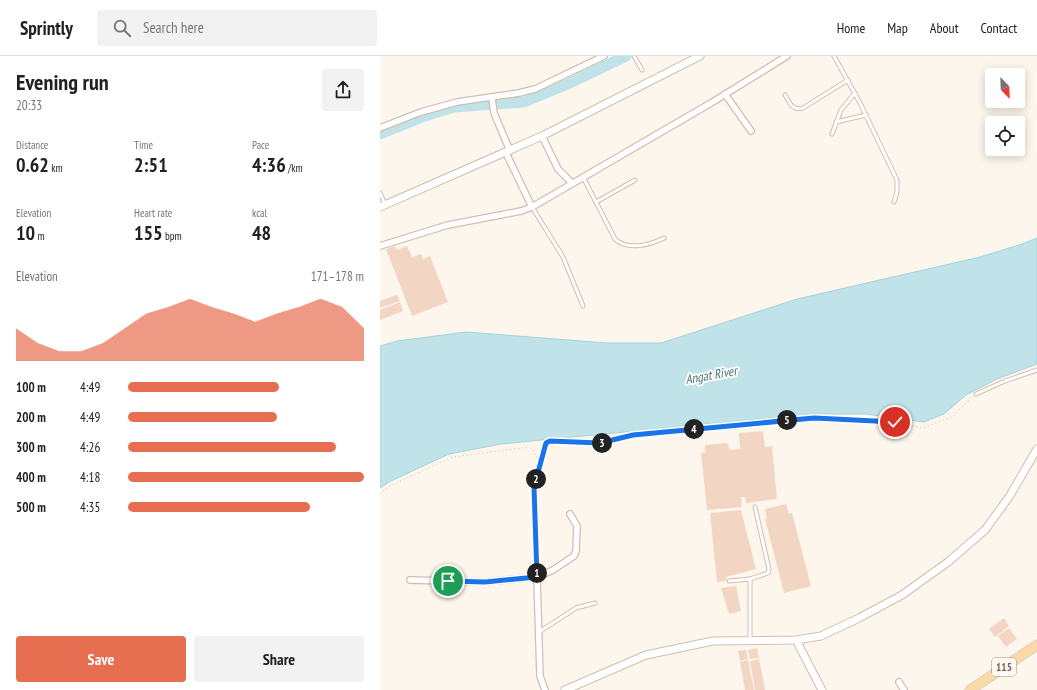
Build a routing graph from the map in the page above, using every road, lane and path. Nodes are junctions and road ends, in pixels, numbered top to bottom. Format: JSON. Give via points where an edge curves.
{"nodes":[{"id":1,"x":604,"y":56,"type":"edge"},
{"id":2,"x":634,"y":56,"type":"edge"},
{"id":3,"x":700,"y":56,"type":"edge"},
{"id":4,"x":787,"y":56,"type":"edge"},
{"id":5,"x":834,"y":56,"type":"edge"},
{"id":6,"x":642,"y":70,"type":"dead end"},
{"id":7,"x":848,"y":80,"type":"junction"},
{"id":8,"x":855,"y":93,"type":"junction"},
{"id":9,"x":725,"y":94,"type":"junction"},
{"id":10,"x":785,"y":95,"type":"dead end"},
{"id":11,"x":492,"y":100,"type":"junction"},
{"id":12,"x":866,"y":115,"type":"junction"},
{"id":13,"x":836,"y":122,"type":"junction"},
{"id":14,"x":380,"y":128,"type":"edge"},
{"id":15,"x":750,"y":131,"type":"dead end"},
{"id":16,"x":832,"y":134,"type":"dead end"},
{"id":17,"x":542,"y":136,"type":"junction"},
{"id":18,"x":508,"y":152,"type":"junction"},
{"id":19,"x":583,"y":177,"type":"junction"},
{"id":20,"x":635,"y":180,"type":"dead end"},
{"id":21,"x":572,"y":183,"type":"junction"},
{"id":22,"x":380,"y":193,"type":"edge"},
{"id":23,"x":596,"y":202,"type":"junction"},
{"id":24,"x":894,"y":202,"type":"dead end"},
{"id":25,"x":383,"y":206,"type":"edge"},
{"id":26,"x":532,"y":207,"type":"junction"},
{"id":27,"x":664,"y":238,"type":"dead end"},
{"id":28,"x":380,"y":246,"type":"edge"},
{"id":29,"x":583,"y":306,"type":"dead end"},
{"id":30,"x":1037,"y":370,"type":"edge"},
{"id":31,"x":976,"y":394,"type":"joint"},
{"id":32,"x":1037,"y":450,"type":"edge"},
{"id":33,"x":538,"y":468,"type":"junction"},
{"id":34,"x":380,"y":494,"type":"edge"},
{"id":35,"x":755,"y":507,"type":"dead end"},
{"id":36,"x":570,"y":514,"type":"dead end"},
{"id":37,"x":537,"y":577,"type":"junction"},
{"id":38,"x":750,"y":579,"type":"junction"},
{"id":39,"x":410,"y":580,"type":"dead end"},
{"id":40,"x":729,"y":581,"type":"dead end"},
{"id":41,"x":595,"y":603,"type":"dead end"},
{"id":42,"x":539,"y":632,"type":"junction"},
{"id":43,"x":750,"y":640,"type":"junction"},
{"id":44,"x":796,"y":640,"type":"junction"},
{"id":45,"x":1037,"y":645,"type":"edge"},
{"id":46,"x":899,"y":682,"type":"dead end"},
{"id":47,"x":576,"y":687,"type":"edge"},
{"id":48,"x":545,"y":690,"type":"edge"},
{"id":49,"x":566,"y":690,"type":"edge"},
{"id":50,"x":822,"y":690,"type":"edge"},
{"id":51,"x":904,"y":690,"type":"edge"},
{"id":52,"x":970,"y":690,"type":"edge"}],
"edges":[{"from":1,"to":11,"type":"street","via":[[535,89]]},
{"from":2,"to":6,"type":"lane"},
{"from":3,"to":17,"type":"street"},
{"from":4,"to":9,"type":"street"},
{"from":5,"to":7,"type":"lane"},
{"from":7,"to":8,"type":"lane"},
{"from":7,"to":10,"type":"lane","via":[[796,110],[792,108]]},
{"from":8,"to":12,"type":"lane"},
{"from":8,"to":13,"type":"lane","via":[[840,110]]},
{"from":9,"to":15,"type":"street"},
{"from":9,"to":19,"type":"street"},
{"from":11,"to":14,"type":"street","via":[[457,102],[421,112]]},
{"from":11,"to":18,"type":"street"},
{"from":12,"to":13,"type":"lane"},
{"from":12,"to":24,"type":"lane","via":[[897,180]]},
{"from":13,"to":16,"type":"lane"},
{"from":17,"to":18,"type":"street"},
{"from":17,"to":21,"type":"street","via":[[558,169]]},
{"from":18,"to":25,"type":"street"},
{"from":18,"to":26,"type":"street"},
{"from":19,"to":21,"type":"street"},
{"from":19,"to":23,"type":"lane"},
{"from":20,"to":23,"type":"lane"},
{"from":21,"to":26,"type":"street"},
{"from":22,"to":25,"type":"lane"},
{"from":23,"to":27,"type":"lane","via":[[619,243],[647,245]]},
{"from":26,"to":28,"type":"street","via":[[448,225]]},
{"from":26,"to":29,"type":"lane","via":[[563,257]]},
{"from":30,"to":31,"type":"lane"},
{"from":31,"to":33,"type":"path","via":[[952,417],[922,428],[895,422],[814,418],[633,435],[600,443],[550,441],[546,443],[545,454]]},
{"from":32,"to":44,"type":"street","via":[[1009,497],[985,530],[948,562],[902,595],[859,618],[821,636]]},
{"from":33,"to":34,"type":"path","via":[[537,457],[529,447],[452,457],[388,487]]},
{"from":33,"to":37,"type":"path","via":[[534,487]]},
{"from":35,"to":38,"type":"lane","via":[[769,569],[768,573]]},
{"from":36,"to":37,"type":"street","via":[[577,526],[574,556]]},
{"from":37,"to":39,"type":"street","via":[[485,582]]},
{"from":37,"to":42,"type":"street"},
{"from":38,"to":40,"type":"lane"},
{"from":38,"to":43,"type":"lane"},
{"from":41,"to":42,"type":"lane","via":[[576,608]]},
{"from":42,"to":48,"type":"street","via":[[540,676]]},
{"from":43,"to":44,"type":"street"},
{"from":43,"to":47,"type":"street","via":[[713,641],[646,655]]},
{"from":44,"to":50,"type":"street"},
{"from":45,"to":52,"type":"main road","number":"115"},
{"from":46,"to":51,"type":"street"},
{"from":47,"to":49,"type":"street"}]}
